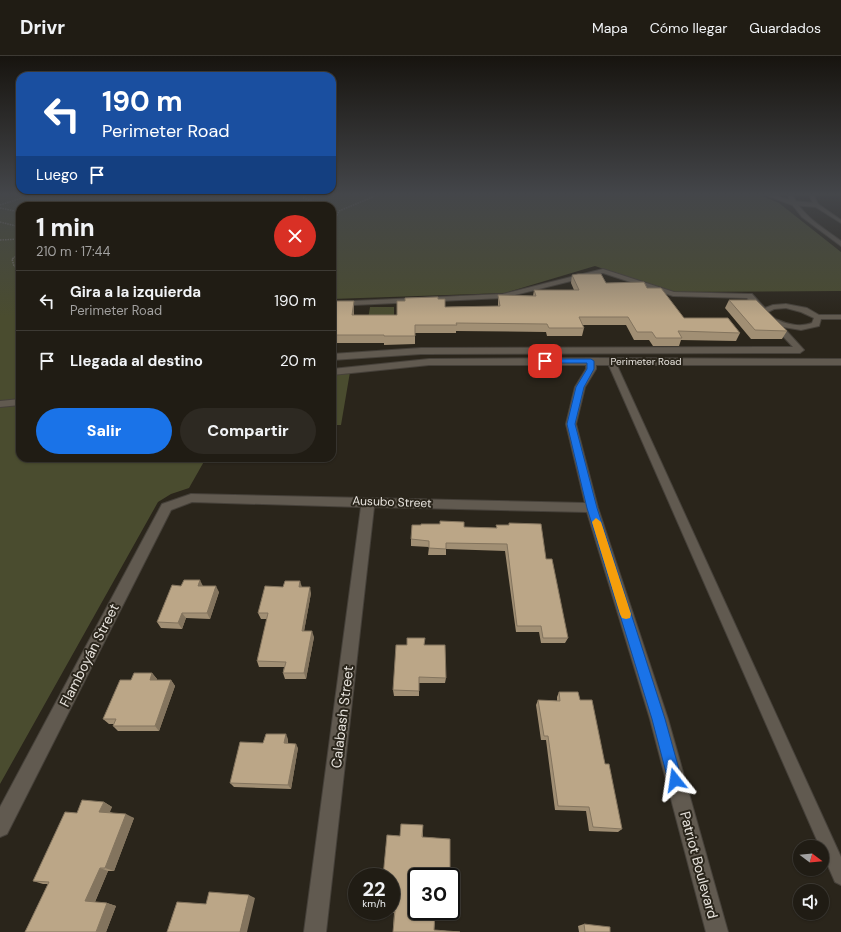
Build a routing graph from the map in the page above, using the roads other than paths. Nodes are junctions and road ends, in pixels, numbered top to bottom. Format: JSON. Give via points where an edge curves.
{"nodes":[{"id":1,"x":828,"y":235,"type":"edge"},
{"id":2,"x":841,"y":244,"type":"edge"},
{"id":3,"x":336,"y":304,"type":"edge"},
{"id":4,"x":764,"y":312,"type":"junction"},
{"id":5,"x":818,"y":317,"type":"junction"},
{"id":6,"x":841,"y":317,"type":"edge"},
{"id":7,"x":774,"y":322,"type":"junction"},
{"id":8,"x":336,"y":357,"type":"edge"},
{"id":9,"x":591,"y":361,"type":"junction"},
{"id":10,"x":611,"y":361,"type":"junction"},
{"id":11,"x":841,"y":362,"type":"edge"},
{"id":12,"x":336,"y":372,"type":"edge"},
{"id":13,"x":16,"y":402,"type":"edge"},
{"id":14,"x":0,"y":404,"type":"edge"},
{"id":15,"x":191,"y":498,"type":"joint"},
{"id":16,"x":368,"y":502,"type":"junction"},
{"id":17,"x":592,"y":508,"type":"junction"},
{"id":18,"x":0,"y":827,"type":"edge"},
{"id":19,"x":841,"y":876,"type":"edge"},
{"id":20,"x":315,"y":932,"type":"edge"},
{"id":21,"x":717,"y":932,"type":"edge"}],
"edges":[{"from":1,"to":2,"type":"street"},
{"from":3,"to":4,"type":"street","via":[[503,296],[603,272],[672,294],[749,296]]},
{"from":4,"to":5,"type":"street","via":[[774,307],[790,307]]},
{"from":4,"to":7,"type":"street"},
{"from":5,"to":6,"type":"street"},
{"from":5,"to":7,"type":"street","via":[[816,324],[810,326]]},
{"from":7,"to":8,"type":"street","via":[[800,350],[420,351]]},
{"from":9,"to":10,"type":"street","name":"Perimeter Road"},
{"from":9,"to":12,"type":"street","name":"Perimeter Road","via":[[429,362]]},
{"from":9,"to":17,"type":"street","name":"Patriot Boulevard","via":[[591,369],[580,387],[571,424]]},
{"from":10,"to":11,"type":"street","name":"Perimeter Road"},
{"from":10,"to":19,"type":"lane"},
{"from":13,"to":14,"type":"street"},
{"from":15,"to":16,"type":"street","name":"Ausubo Street"},
{"from":15,"to":18,"type":"street","name":"Flamboyán Street","via":[[166,507]]},
{"from":16,"to":17,"type":"street","name":"Ausubo Street"},
{"from":16,"to":20,"type":"street","name":"Calabash Street"},
{"from":17,"to":21,"type":"street","name":"Patriot Boulevard","via":[[659,719]]}]}
